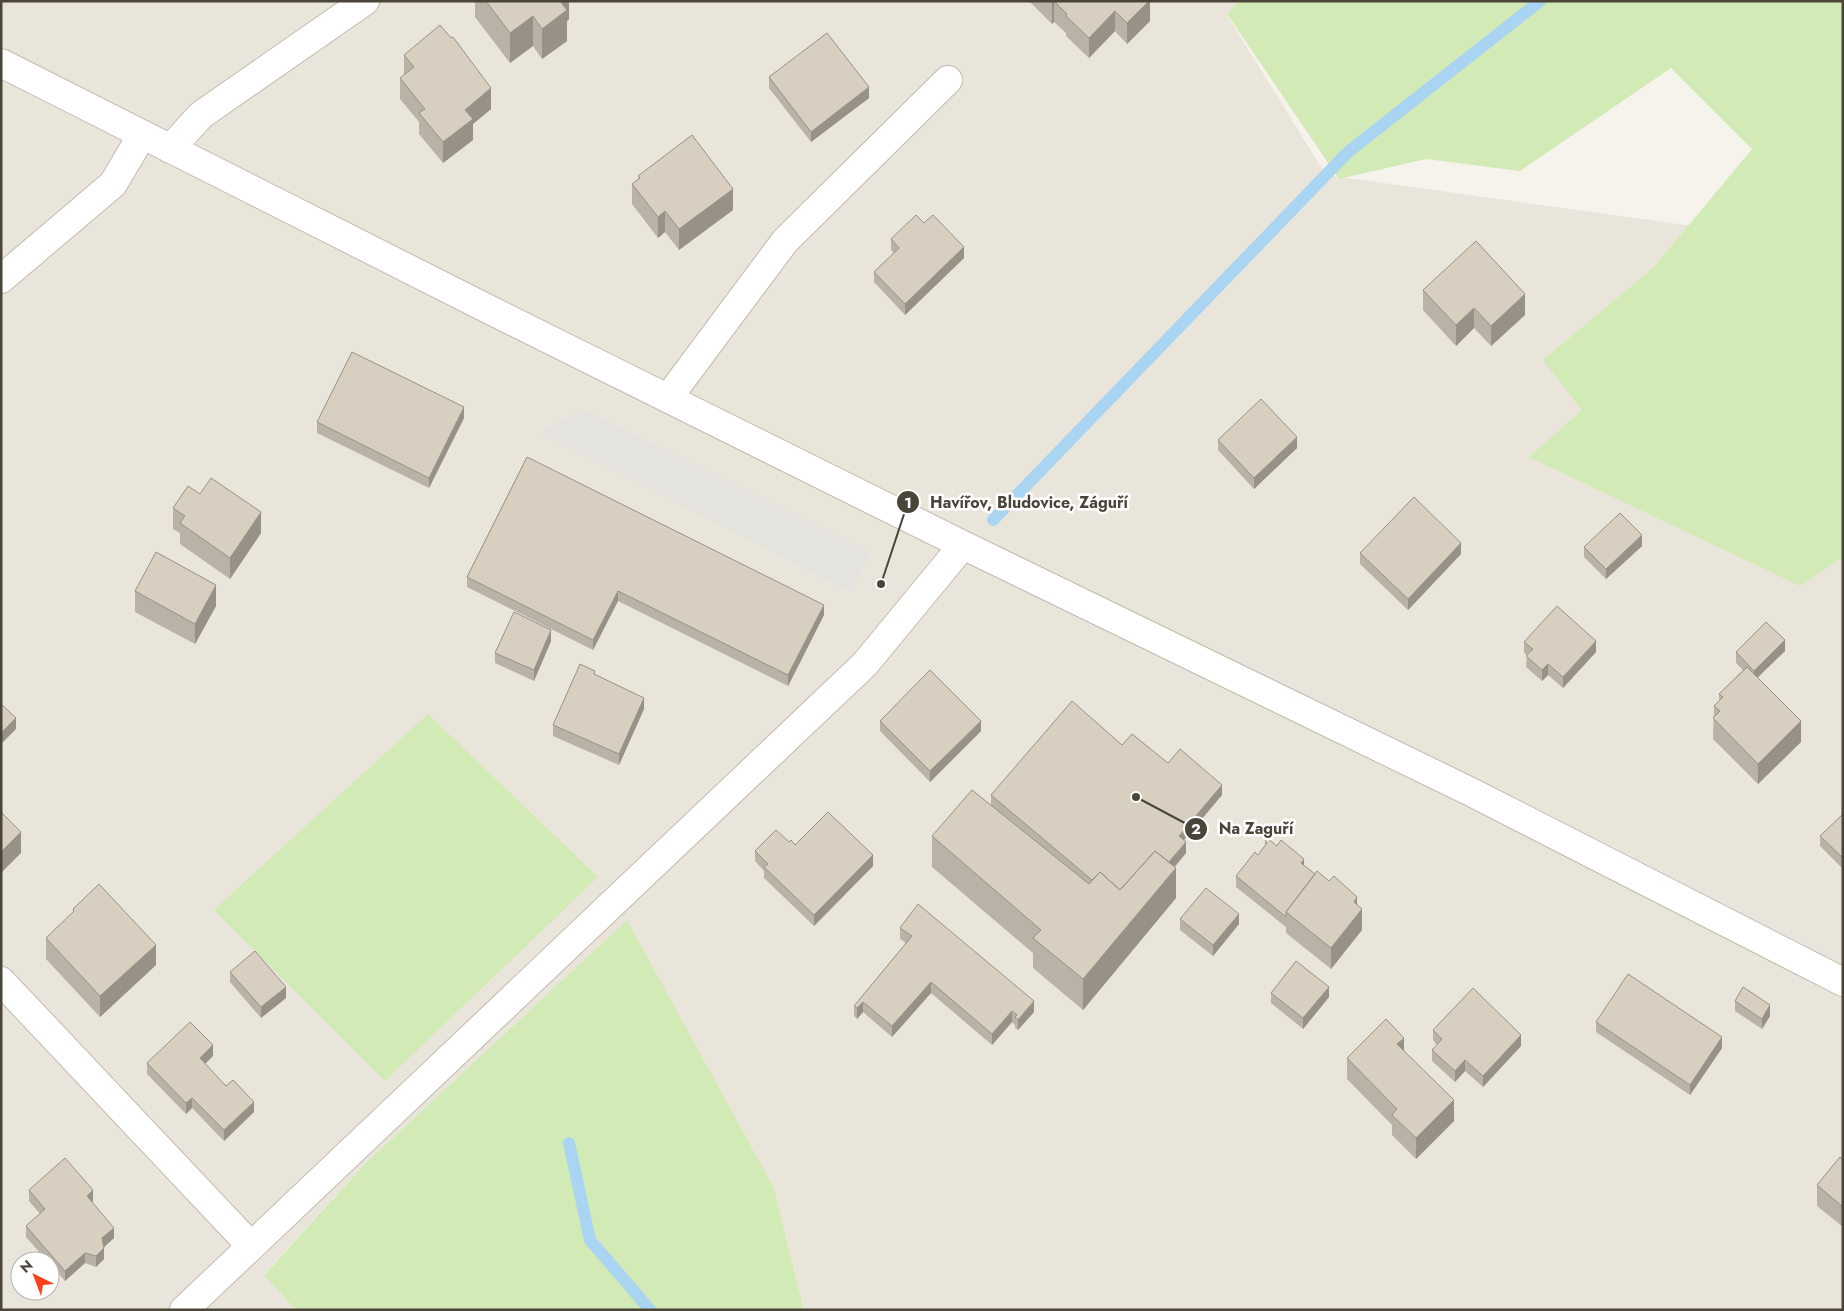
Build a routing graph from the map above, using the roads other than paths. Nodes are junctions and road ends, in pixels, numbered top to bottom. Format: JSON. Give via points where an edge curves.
{"nodes":[{"id":1,"x":364,"y":1,"type":"edge"},
{"id":2,"x":1,"y":63,"type":"edge"},
{"id":3,"x":948,"y":80,"type":"dead end"},
{"id":4,"x":142,"y":135,"type":"junction"},
{"id":5,"x":170,"y":149,"type":"junction"},
{"id":6,"x":1,"y":280,"type":"edge"},
{"id":7,"x":668,"y":398,"type":"junction"},
{"id":8,"x":963,"y":545,"type":"junction"},
{"id":9,"x":1,"y":981,"type":"edge"},
{"id":10,"x":1843,"y":982,"type":"edge"},
{"id":11,"x":251,"y":1246,"type":"junction"},
{"id":12,"x":184,"y":1310,"type":"edge"}],
"edges":[{"from":1,"to":5,"type":"street","via":[[201,114]]},
{"from":2,"to":4,"type":"street"},
{"from":3,"to":7,"type":"street","via":[[785,241]]},
{"from":4,"to":5,"type":"street"},
{"from":4,"to":6,"type":"street","via":[[113,184]]},
{"from":5,"to":7,"type":"street"},
{"from":7,"to":8,"type":"street"},
{"from":8,"to":10,"type":"street","via":[[1471,792]]},
{"from":8,"to":11,"type":"street","via":[[865,664]]},
{"from":9,"to":11,"type":"street"},
{"from":11,"to":12,"type":"street"}]}
